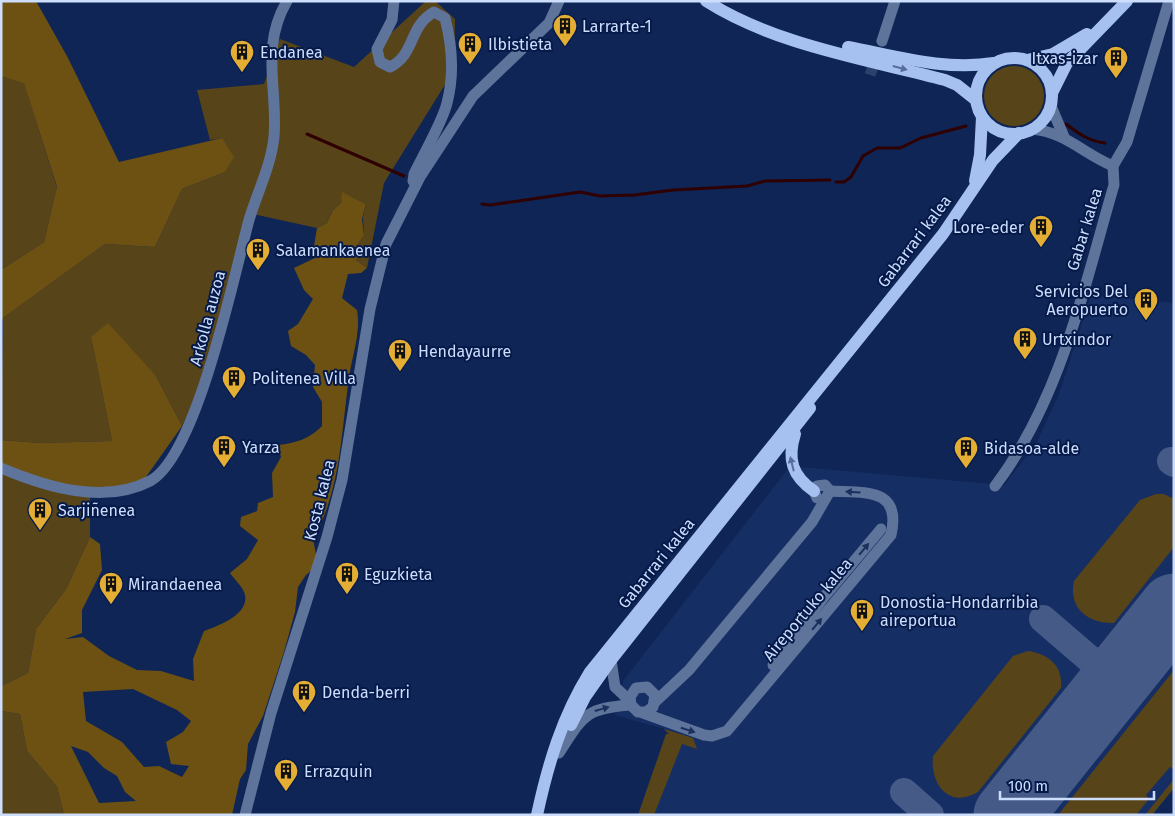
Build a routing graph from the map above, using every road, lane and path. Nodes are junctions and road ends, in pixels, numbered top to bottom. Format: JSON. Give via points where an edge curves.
{"nodes":[{"id":1,"x":287,"y":1,"type":"edge"},
{"id":2,"x":394,"y":1,"type":"edge"},
{"id":3,"x":559,"y":1,"type":"edge"},
{"id":4,"x":706,"y":1,"type":"edge"},
{"id":5,"x":716,"y":1,"type":"edge"},
{"id":6,"x":895,"y":1,"type":"edge"},
{"id":7,"x":1126,"y":1,"type":"edge"},
{"id":8,"x":1169,"y":1,"type":"edge"},
{"id":9,"x":1117,"y":11,"type":"junction"},
{"id":10,"x":882,"y":41,"type":"tunnel mouth"},
{"id":11,"x":1027,"y":60,"type":"junction"},
{"id":12,"x":994,"y":63,"type":"junction"},
{"id":13,"x":976,"y":100,"type":"junction"},
{"id":14,"x":1051,"y":100,"type":"junction"},
{"id":15,"x":982,"y":117,"type":"junction"},
{"id":16,"x":1032,"y":129,"type":"junction"},
{"id":17,"x":1019,"y":133,"type":"junction"},
{"id":18,"x":1064,"y":136,"type":"junction"},
{"id":19,"x":1113,"y":166,"type":"junction"},
{"id":20,"x":412,"y":191,"type":"junction"},
{"id":21,"x":971,"y":192,"type":"junction"},
{"id":22,"x":845,"y":356,"type":"junction"},
{"id":23,"x":797,"y":428,"type":"junction"},
{"id":24,"x":1,"y":468,"type":"edge"},
{"id":25,"x":995,"y":486,"type":"dead end"},
{"id":26,"x":823,"y":494,"type":"junction"},
{"id":27,"x":881,"y":529,"type":"dead end"},
{"id":28,"x":640,"y":609,"type":"junction"},
{"id":29,"x":611,"y":660,"type":"junction"},
{"id":30,"x":655,"y":702,"type":"junction"},
{"id":31,"x":630,"y":703,"type":"junction"},
{"id":32,"x":643,"y":712,"type":"junction"},
{"id":33,"x":712,"y":736,"type":"junction"},
{"id":34,"x":559,"y":753,"type":"junction"},
{"id":35,"x":244,"y":815,"type":"edge"},
{"id":36,"x":537,"y":815,"type":"edge"}],
"edges":[{"from":1,"to":24,"type":"street","name":"Arkolla auzoa","via":[[272,37],[272,146],[209,374],[172,461],[152,480],[126,491],[79,492],[31,480]]},
{"from":2,"to":20,"type":"street","via":[[392,20],[377,49],[380,62],[390,67],[402,61],[422,19],[434,12],[445,18],[450,35],[452,64],[447,104],[414,174]]},
{"from":3,"to":20,"type":"street","via":[[549,23],[473,96]]},
{"from":4,"to":13,"type":"main road","one_way":true,"via":[[755,27],[790,40],[945,80]]},
{"from":5,"to":12,"type":"main road","via":[[758,22],[821,42],[948,65]]},
{"from":6,"to":10,"type":"street"},
{"from":7,"to":9,"type":"main road"},
{"from":8,"to":19,"type":"street","name":"Gabar kalea","via":[[1127,142]]},
{"from":9,"to":11,"type":"main road","via":[[1065,48]]},
{"from":9,"to":14,"type":"main road","via":[[1067,63]]},
{"from":11,"to":12,"type":"main road","via":[[1014,58]]},
{"from":11,"to":14,"type":"main road","via":[[1044,73]]},
{"from":12,"to":13,"type":"main road","via":[[978,83]]},
{"from":13,"to":15,"type":"main road"},
{"from":14,"to":16,"type":"main road","via":[[1044,119]]},
{"from":14,"to":18,"type":"street"},
{"from":15,"to":17,"type":"main road","via":[[995,128],[1011,134]]},
{"from":15,"to":21,"type":"main road","via":[[980,155]]},
{"from":16,"to":17,"type":"main road"},
{"from":16,"to":18,"type":"street"},
{"from":17,"to":21,"type":"main road","name":"Gabarrari kalea","via":[[993,160]]},
{"from":18,"to":19,"type":"street","via":[[1093,158]]},
{"from":19,"to":25,"type":"street","name":"Gabar kalea","via":[[1114,185],[1050,391],[1013,462]]},
{"from":20,"to":35,"type":"street","name":"Kosta kalea","via":[[386,244],[377,277],[342,480],[271,713]]},
{"from":21,"to":22,"type":"main road","name":"Gabarrari kalea","via":[[943,234]]},
{"from":22,"to":23,"type":"main road","name":"Gabarrari kalea"},
{"from":22,"to":28,"type":"main road","name":"Gabarrari kalea"},
{"from":26,"to":23,"type":"main road","one_way":true,"via":[[799,479],[791,464],[790,454]]},
{"from":23,"to":29,"type":"main road","name":"Gabarrari kalea"},
{"from":26,"to":30,"type":"street","via":[[812,522],[690,670]]},
{"from":33,"to":26,"type":"street","name":"Aireportuko kalea","one_way":true,"via":[[727,731],[891,535],[891,507],[885,498],[875,493]]},
{"from":33,"to":27,"type":"street","name":"Aireportuko kalea","one_way":true,"via":[[724,727]]},
{"from":28,"to":29,"type":"main road","via":[[636,620],[614,649]]},
{"from":28,"to":36,"type":"main road","name":"Gabarrari kalea","via":[[590,672],[567,711]]},
{"from":29,"to":31,"type":"street","via":[[615,687]]},
{"from":29,"to":34,"type":"main road","name":"Gabarrari kalea","via":[[585,697]]},
{"from":30,"to":31,"type":"street","name":"Gabarrari kalea","via":[[653,692],[644,686],[633,690]]},
{"from":30,"to":32,"type":"street","via":[[652,709]]},
{"from":31,"to":32,"type":"street","via":[[638,712]]},
{"from":34,"to":31,"type":"street","name":"Gabarrari kalea","one_way":true,"via":[[588,714]]},
{"from":32,"to":33,"type":"street","one_way":true,"via":[[660,721]]},
{"from":34,"to":36,"type":"main road","name":"Gabarrari kalea"}]}
